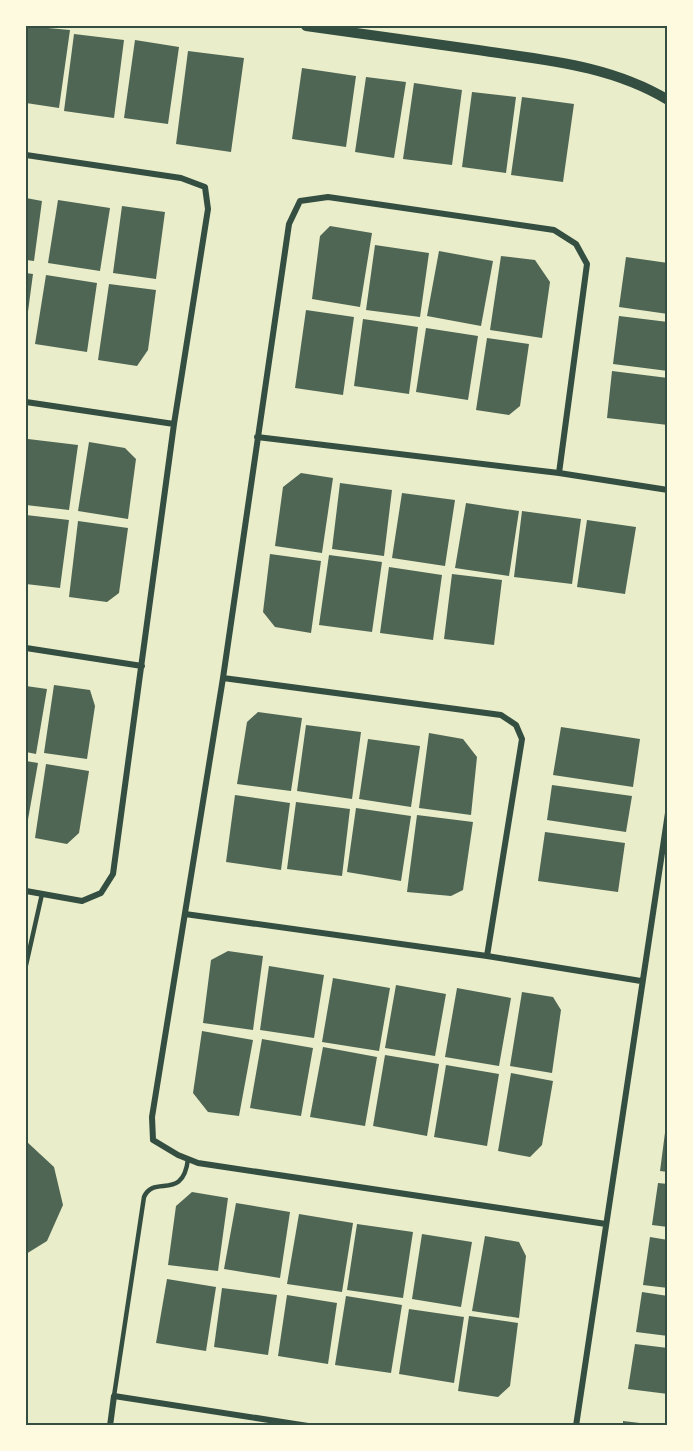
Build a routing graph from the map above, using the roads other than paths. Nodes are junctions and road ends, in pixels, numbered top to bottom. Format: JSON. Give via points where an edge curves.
{"nodes":[{"id":1,"x":306,"y":26,"type":"edge"},
{"id":2,"x":668,"y":100,"type":"edge"},
{"id":3,"x":26,"y":155,"type":"edge"},
{"id":4,"x":26,"y":402,"type":"edge"},
{"id":5,"x":174,"y":424,"type":"junction"},
{"id":6,"x":257,"y":436,"type":"junction"},
{"id":7,"x":559,"y":473,"type":"junction"},
{"id":8,"x":668,"y":490,"type":"edge"},
{"id":9,"x":26,"y":648,"type":"edge"},
{"id":10,"x":142,"y":666,"type":"junction"},
{"id":11,"x":223,"y":678,"type":"junction"},
{"id":12,"x":667,"y":817,"type":"edge"},
{"id":13,"x":26,"y":891,"type":"edge"},
{"id":14,"x":42,"y":894,"type":"junction"},
{"id":15,"x":185,"y":914,"type":"junction"},
{"id":16,"x":487,"y":956,"type":"junction"},
{"id":17,"x":26,"y":965,"type":"edge"},
{"id":18,"x":641,"y":981,"type":"junction"},
{"id":19,"x":188,"y":1159,"type":"junction"},
{"id":20,"x":606,"y":1224,"type":"junction"},
{"id":21,"x":114,"y":1396,"type":"junction"},
{"id":22,"x":110,"y":1425,"type":"edge"},
{"id":23,"x":308,"y":1425,"type":"edge"},
{"id":24,"x":576,"y":1425,"type":"edge"}],
"edges":[{"from":1,"to":2,"type":"street","via":[[598,70],[631,80]]},
{"from":3,"to":5,"type":"street","via":[[181,178],[205,187],[208,209]]},
{"from":4,"to":5,"type":"street"},
{"from":5,"to":10,"type":"street"},
{"from":6,"to":7,"type":"street"},
{"from":6,"to":7,"type":"street","via":[[289,224],[300,201],[328,197],[554,230],[576,244],[587,264]]},
{"from":6,"to":11,"type":"street"},
{"from":7,"to":8,"type":"street"},
{"from":9,"to":10,"type":"street"},
{"from":10,"to":14,"type":"street","via":[[113,874],[101,893],[82,901]]},
{"from":11,"to":15,"type":"street"},
{"from":11,"to":16,"type":"street","via":[[501,715],[516,725],[522,739]]},
{"from":12,"to":18,"type":"street"},
{"from":13,"to":14,"type":"street"},
{"from":14,"to":17,"type":"lane"},
{"from":15,"to":16,"type":"street"},
{"from":15,"to":19,"type":"street","via":[[152,1117],[153,1140]]},
{"from":16,"to":18,"type":"street"},
{"from":18,"to":20,"type":"street"},
{"from":19,"to":20,"type":"street"},
{"from":19,"to":21,"type":"lane","via":[[187,1169],[174,1185],[153,1187],[144,1197]]},
{"from":20,"to":24,"type":"street"},
{"from":21,"to":22,"type":"street"},
{"from":21,"to":23,"type":"street"}]}
